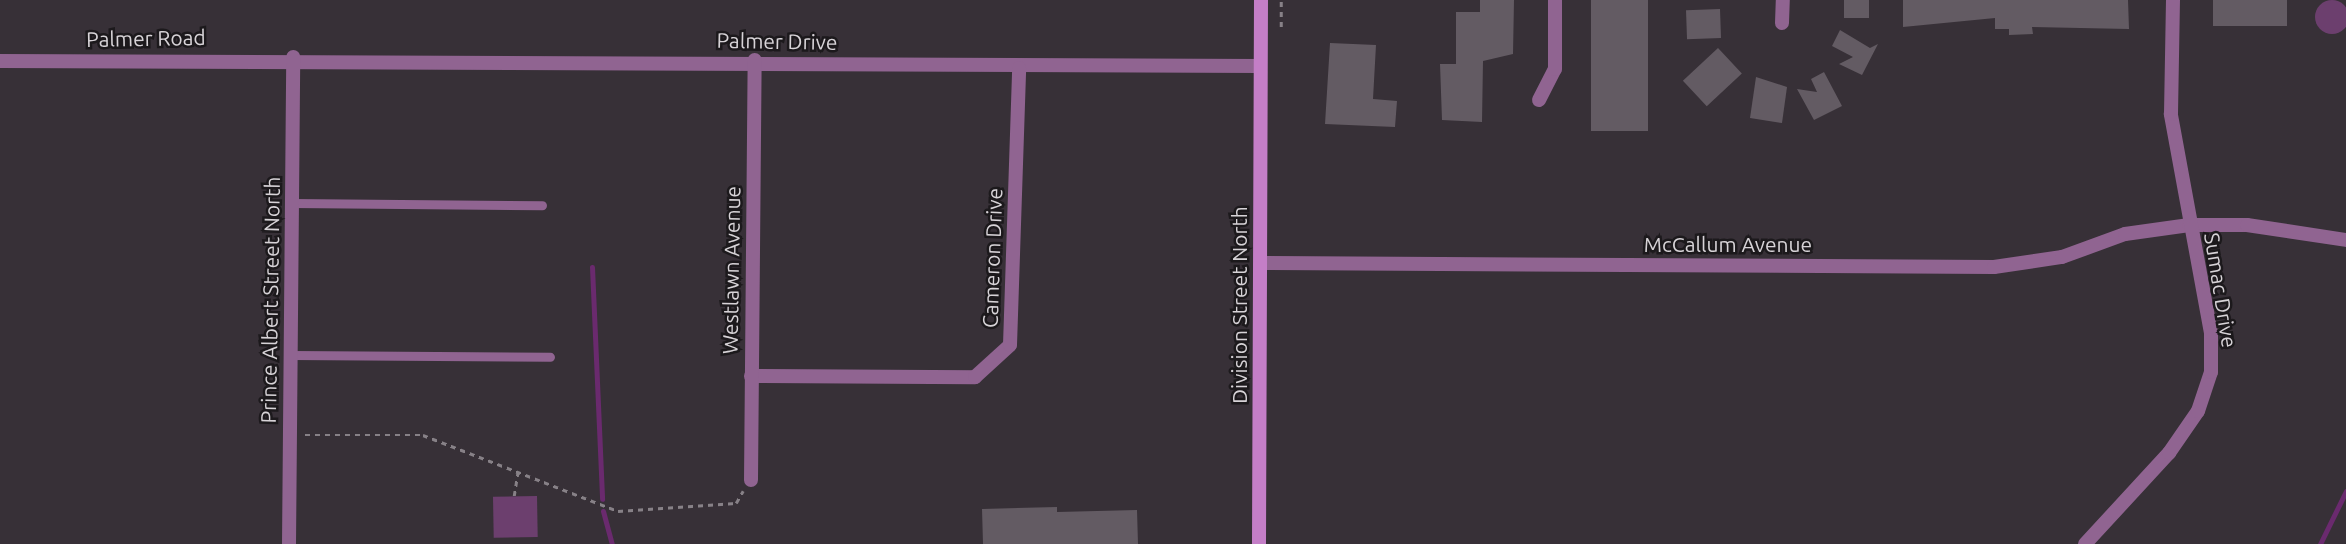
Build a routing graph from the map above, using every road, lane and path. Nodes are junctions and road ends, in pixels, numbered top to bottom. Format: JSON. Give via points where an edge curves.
{"nodes":[{"id":1,"x":1261,"y":0,"type":"edge"},
{"id":2,"x":1281,"y":0,"type":"edge"},
{"id":3,"x":1555,"y":0,"type":"edge"},
{"id":4,"x":1783,"y":0,"type":"edge"},
{"id":5,"x":2173,"y":0,"type":"edge"},
{"id":6,"x":1782,"y":23,"type":"dead end"},
{"id":7,"x":1281,"y":27,"type":"dead end"},
{"id":8,"x":293,"y":57,"type":"junction"},
{"id":9,"x":755,"y":60,"type":"junction"},
{"id":10,"x":0,"y":61,"type":"edge"},
{"id":11,"x":1260,"y":66,"type":"junction"},
{"id":12,"x":1019,"y":68,"type":"junction"},
{"id":13,"x":1539,"y":100,"type":"dead end"},
{"id":14,"x":292,"y":203,"type":"junction"},
{"id":15,"x":542,"y":205,"type":"dead end"},
{"id":16,"x":2189,"y":225,"type":"junction"},
{"id":17,"x":2346,"y":240,"type":"edge"},
{"id":18,"x":1261,"y":263,"type":"junction"},
{"id":19,"x":291,"y":355,"type":"junction"},
{"id":20,"x":550,"y":357,"type":"dead end"},
{"id":21,"x":751,"y":376,"type":"junction"},
{"id":22,"x":290,"y":434,"type":"junction"},
{"id":23,"x":518,"y":472,"type":"junction"},
{"id":24,"x":751,"y":480,"type":"joint"},
{"id":25,"x":514,"y":496,"type":"dead end"},
{"id":26,"x":289,"y":544,"type":"edge"},
{"id":27,"x":1259,"y":544,"type":"edge"},
{"id":28,"x":2085,"y":544,"type":"edge"}],
"edges":[{"from":1,"to":11,"type":"main road","name":"Division Street North"},
{"from":2,"to":7,"type":"path"},
{"from":3,"to":13,"type":"street","via":[[1555,69]]},
{"from":4,"to":6,"type":"street"},
{"from":5,"to":16,"type":"street","name":"Sumac Drive","via":[[2171,114]]},
{"from":8,"to":9,"type":"street","name":"Palmer Drive"},
{"from":8,"to":10,"type":"street","name":"Palmer Road"},
{"from":8,"to":14,"type":"street","name":"Prince Albert Street North"},
{"from":9,"to":12,"type":"street","name":"Palmer Drive"},
{"from":9,"to":21,"type":"street","name":"Westlawn Avenue"},
{"from":11,"to":12,"type":"street","name":"Palmer Drive"},
{"from":11,"to":18,"type":"main road","name":"Division Street North"},
{"from":12,"to":21,"type":"street","name":"Cameron Drive","via":[[1010,345],[975,377]]},
{"from":14,"to":15,"type":"lane"},
{"from":14,"to":19,"type":"street","name":"Prince Albert Street North"},
{"from":16,"to":17,"type":"street","name":"McCallum Avenue","via":[[2247,225]]},
{"from":16,"to":18,"type":"street","name":"McCallum Avenue","via":[[2125,234],[2062,257],[1994,267]]},
{"from":16,"to":28,"type":"street","name":"Sumac Drive","via":[[2211,332],[2211,372],[2198,411],[2169,453]]},
{"from":18,"to":27,"type":"main road","name":"Division Street North"},
{"from":19,"to":20,"type":"lane"},
{"from":19,"to":22,"type":"street","name":"Prince Albert Street North"},
{"from":21,"to":24,"type":"street","name":"Westlawn Avenue"},
{"from":22,"to":23,"type":"path","via":[[423,435]]},
{"from":22,"to":26,"type":"street","name":"Prince Albert Street North"},
{"from":23,"to":24,"type":"path","via":[[618,511],[736,502]]},
{"from":23,"to":25,"type":"path"}]}
